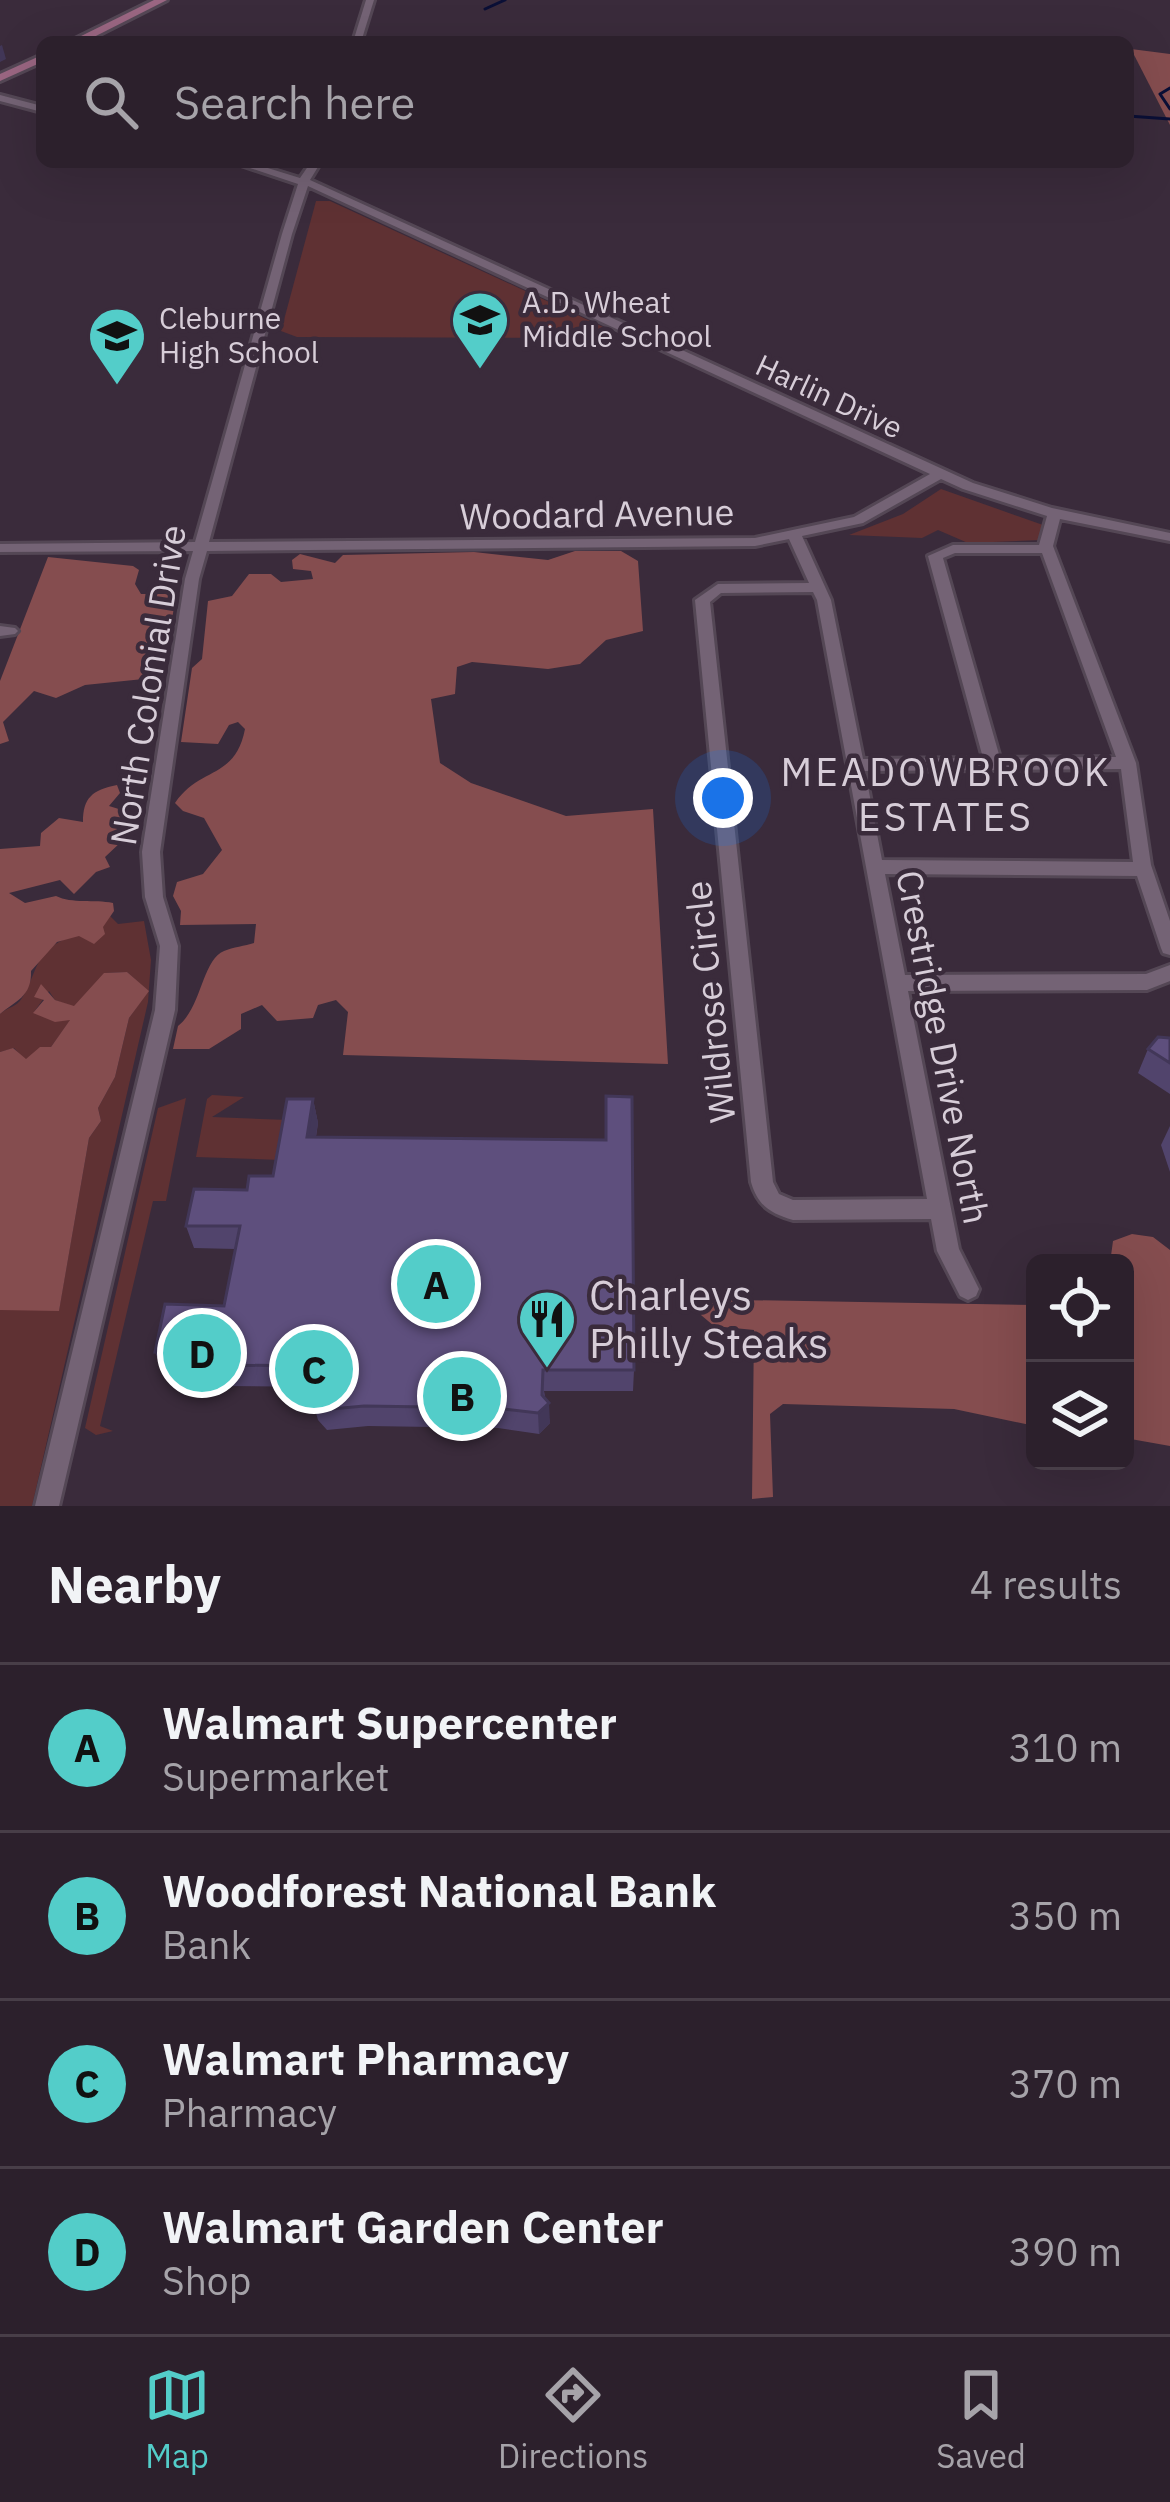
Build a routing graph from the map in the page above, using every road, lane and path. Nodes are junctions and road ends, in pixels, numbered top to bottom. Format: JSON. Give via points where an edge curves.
{"nodes":[{"id":1,"x":162,"y":0,"type":"edge"},
{"id":2,"x":370,"y":0,"type":"edge"},
{"id":3,"x":87,"y":36,"type":"edge"},
{"id":4,"x":359,"y":36,"type":"edge"},
{"id":5,"x":36,"y":61,"type":"edge"},
{"id":6,"x":0,"y":78,"type":"edge"},
{"id":7,"x":0,"y":98,"type":"edge"},
{"id":8,"x":36,"y":107,"type":"edge"},
{"id":9,"x":258,"y":168,"type":"edge"},
{"id":10,"x":312,"y":168,"type":"edge"},
{"id":11,"x":304,"y":181,"type":"junction"},
{"id":12,"x":939,"y":474,"type":"junction"},
{"id":13,"x":1055,"y":514,"type":"junction"},
{"id":14,"x":795,"y":537,"type":"junction"},
{"id":15,"x":1170,"y":537,"type":"edge"},
{"id":16,"x":201,"y":546,"type":"junction"},
{"id":17,"x":0,"y":548,"type":"edge"},
{"id":18,"x":1048,"y":549,"type":"junction"},
{"id":19,"x":820,"y":587,"type":"junction"},
{"id":20,"x":993,"y":764,"type":"junction"},
{"id":21,"x":1128,"y":764,"type":"junction"},
{"id":22,"x":856,"y":765,"type":"junction"},
{"id":23,"x":875,"y":867,"type":"junction"},
{"id":24,"x":1143,"y":869,"type":"junction"},
{"id":25,"x":1170,"y":948,"type":"edge"},
{"id":26,"x":1170,"y":973,"type":"edge"},
{"id":27,"x":898,"y":983,"type":"junction"},
{"id":28,"x":940,"y":1208,"type":"junction"},
{"id":29,"x":968,"y":1289,"type":"dead end"},
{"id":30,"x":47,"y":1506,"type":"edge"}],
"edges":[{"from":1,"to":3,"type":"main road"},
{"from":2,"to":4,"type":"street"},
{"from":5,"to":6,"type":"main road"},
{"from":7,"to":8,"type":"street"},
{"from":9,"to":11,"type":"street","name":"Harlin Drive"},
{"from":10,"to":11,"type":"street","name":"North Colonial Drive"},
{"from":11,"to":12,"type":"street","name":"Harlin Drive"},
{"from":11,"to":16,"type":"street","name":"North Colonial Drive"},
{"from":12,"to":13,"type":"street"},
{"from":12,"to":14,"type":"street","name":"Woodard Avenue","via":[[874,514]]},
{"from":13,"to":15,"type":"street"},
{"from":13,"to":18,"type":"street"},
{"from":14,"to":16,"type":"street","name":"Woodard Avenue"},
{"from":14,"to":19,"type":"street","name":"Crestridge Drive North"},
{"from":16,"to":17,"type":"street","name":"Woodard Avenue"},
{"from":16,"to":30,"type":"street","name":"North Colonial Drive","via":[[152,852],[154,897],[169,946],[165,1010]]},
{"from":18,"to":20,"type":"street","via":[[935,556]]},
{"from":18,"to":21,"type":"street"},
{"from":19,"to":22,"type":"street","name":"Crestridge Drive North"},
{"from":19,"to":28,"type":"street","name":"Wildrose Circle","via":[[718,589],[702,600],[765,1196],[793,1210]]},
{"from":20,"to":21,"type":"street"},
{"from":20,"to":22,"type":"street"},
{"from":21,"to":24,"type":"street"},
{"from":22,"to":23,"type":"street","name":"Crestridge Drive North"},
{"from":23,"to":24,"type":"street"},
{"from":23,"to":27,"type":"street","name":"Crestridge Drive North"},
{"from":24,"to":25,"type":"street"},
{"from":26,"to":27,"type":"street","via":[[1157,982]]},
{"from":27,"to":28,"type":"street","name":"Crestridge Drive North"},
{"from":28,"to":29,"type":"street","name":"Crestridge Drive North","via":[[948,1251]]}]}
